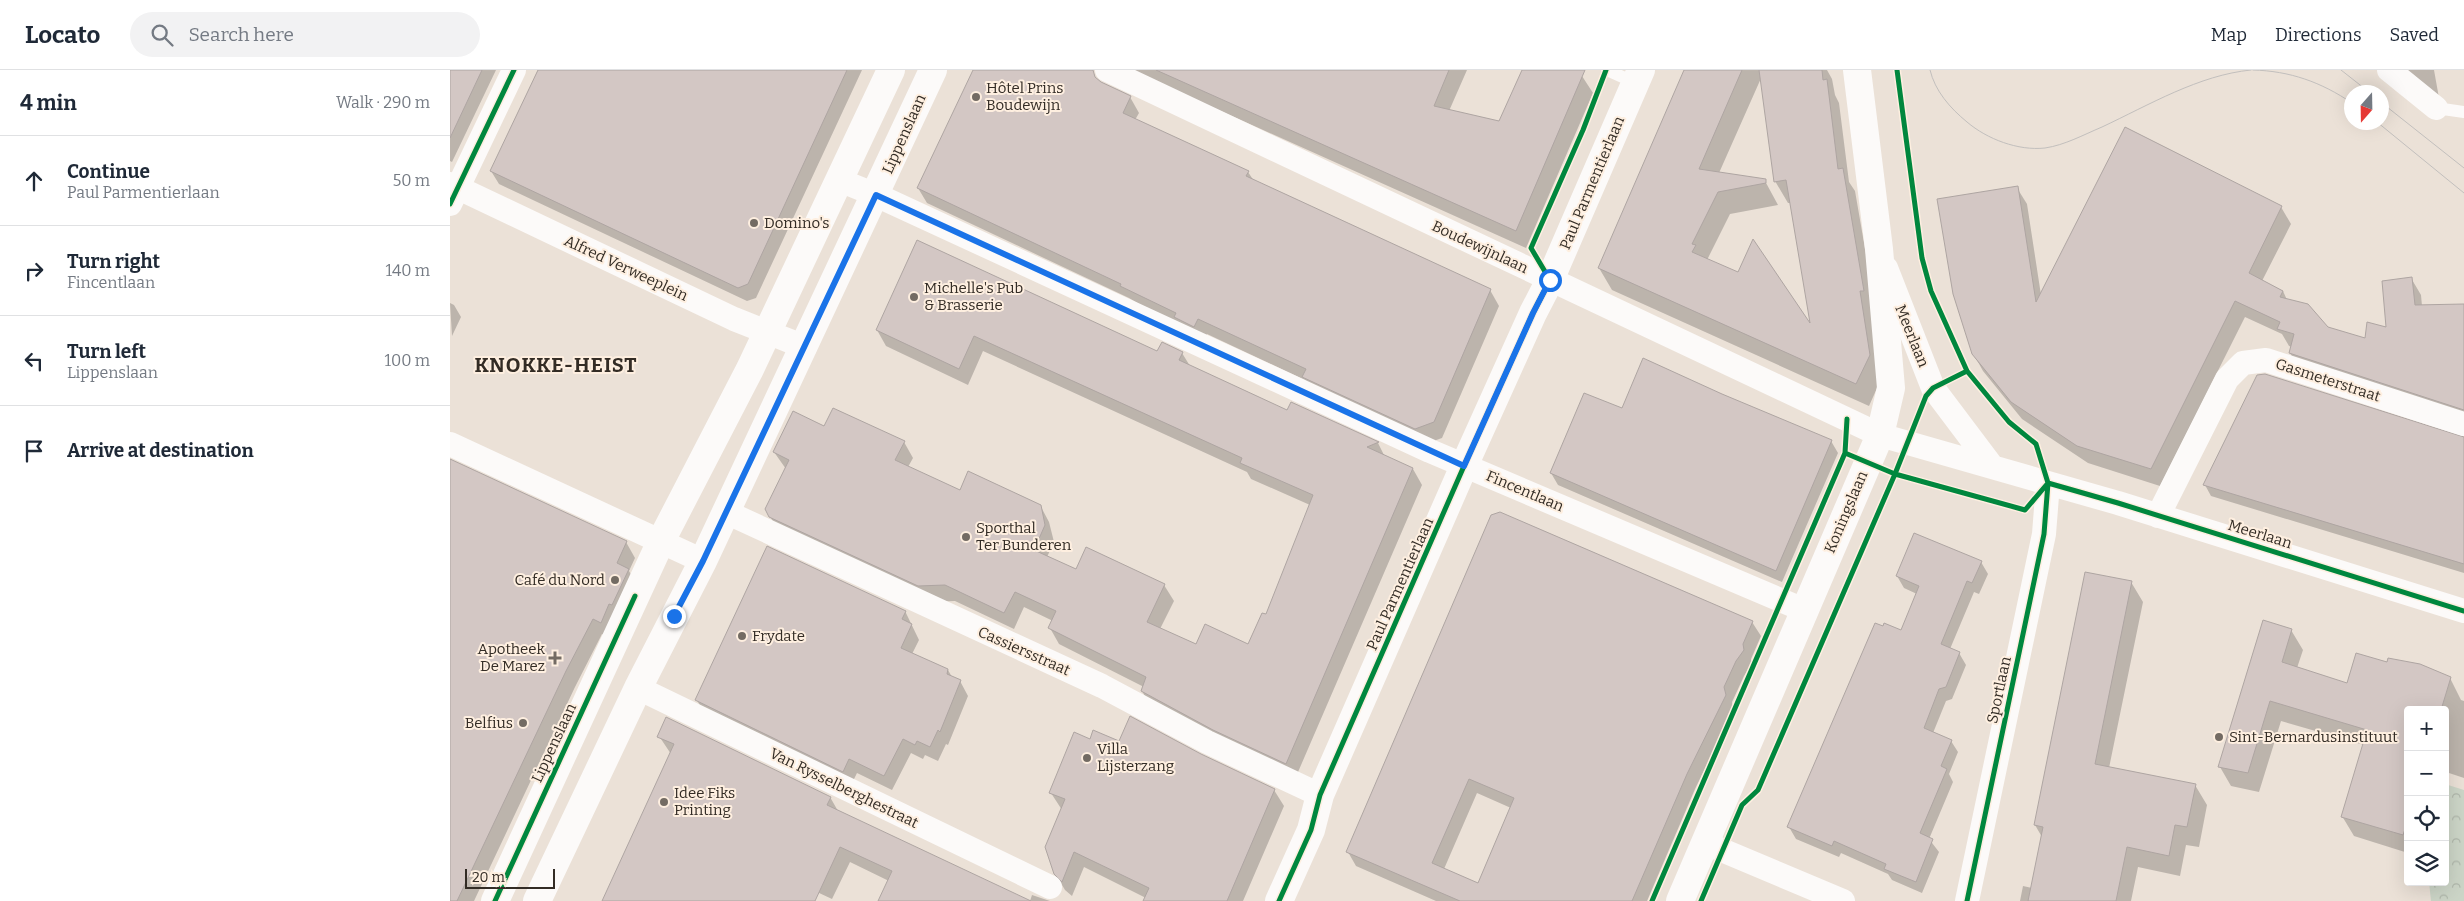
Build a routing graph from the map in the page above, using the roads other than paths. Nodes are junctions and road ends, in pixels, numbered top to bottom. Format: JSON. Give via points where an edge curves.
{"nodes":[{"id":1,"x":514,"y":70,"type":"edge"},
{"id":2,"x":891,"y":70,"type":"edge"},
{"id":3,"x":933,"y":70,"type":"edge"},
{"id":4,"x":1107,"y":70,"type":"edge"},
{"id":5,"x":1607,"y":70,"type":"edge"},
{"id":6,"x":1857,"y":70,"type":"edge"},
{"id":7,"x":2389,"y":70,"type":"edge"},
{"id":8,"x":1638,"y":77,"type":"edge"},
{"id":9,"x":2436,"y":108,"type":"joint"},
{"id":10,"x":2464,"y":112,"type":"edge"},
{"id":11,"x":839,"y":180,"type":"junction"},
{"id":12,"x":453,"y":192,"type":"edge"},
{"id":13,"x":876,"y":195,"type":"junction"},
{"id":14,"x":1879,"y":250,"type":"junction"},
{"id":15,"x":1550,"y":280,"type":"junction"},
{"id":16,"x":767,"y":332,"type":"junction"},
{"id":17,"x":805,"y":347,"type":"junction"},
{"id":18,"x":2464,"y":424,"type":"edge"},
{"id":19,"x":1880,"y":434,"type":"junction"},
{"id":20,"x":450,"y":444,"type":"edge"},
{"id":21,"x":1991,"y":465,"type":"junction"},
{"id":22,"x":1464,"y":466,"type":"junction"},
{"id":23,"x":2048,"y":483,"type":"junction"},
{"id":24,"x":726,"y":512,"type":"junction"},
{"id":25,"x":2158,"y":516,"type":"junction"},
{"id":26,"x":661,"y":541,"type":"junction"},
{"id":27,"x":703,"y":561,"type":"junction"},
{"id":28,"x":1804,"y":610,"type":"junction"},
{"id":29,"x":2464,"y":611,"type":"edge"},
{"id":30,"x":638,"y":688,"type":"junction"},
{"id":31,"x":1320,"y":795,"type":"junction"},
{"id":32,"x":1705,"y":843,"type":"junction"},
{"id":33,"x":1050,"y":888,"type":"dead end"},
{"id":34,"x":495,"y":901,"type":"edge"},
{"id":35,"x":537,"y":901,"type":"edge"},
{"id":36,"x":1279,"y":901,"type":"edge"},
{"id":37,"x":1680,"y":901,"type":"edge"},
{"id":38,"x":1843,"y":901,"type":"edge"},
{"id":39,"x":1967,"y":901,"type":"edge"}],
"edges":[{"from":1,"to":12,"type":"street"},
{"from":2,"to":11,"type":"main road","name":"Lippenslaan"},
{"from":3,"to":13,"type":"main road","name":"Lippenslaan"},
{"from":4,"to":15,"type":"street","name":"Boudewijnlaan"},
{"from":5,"to":8,"type":"lane"},
{"from":6,"to":14,"type":"main road","name":"Koningslaan"},
{"from":7,"to":9,"type":"street"},
{"from":8,"to":15,"type":"main road","name":"Paul Parmentierlaan"},
{"from":9,"to":10,"type":"lane"},
{"from":11,"to":13,"type":"street","name":"Fincentlaan"},
{"from":11,"to":16,"type":"main road","name":"Lippenslaan"},
{"from":12,"to":16,"type":"street","name":"Alfred Verweeplein"},
{"from":13,"to":17,"type":"main road","name":"Lippenslaan"},
{"from":13,"to":22,"type":"street","name":"Fincentlaan"},
{"from":14,"to":19,"type":"main road","name":"Koningslaan","via":[[1891,388]]},
{"from":14,"to":21,"type":"street","name":"Meerlaan","via":[[1933,388]]},
{"from":15,"to":19,"type":"street","name":"Boudewijnlaan"},
{"from":15,"to":22,"type":"main road","name":"Paul Parmentierlaan"},
{"from":16,"to":17,"type":"street","name":"Alfred Verweeplein"},
{"from":16,"to":26,"type":"main road","name":"Lippenslaan"},
{"from":17,"to":24,"type":"main road","name":"Lippenslaan"},
{"from":18,"to":25,"type":"street","name":"Gasmeterstraat","via":[[2266,360],[2243,363],[2227,379]]},
{"from":19,"to":21,"type":"street","name":"Meerlaan"},
{"from":19,"to":28,"type":"main road","name":"Koningslaan"},
{"from":20,"to":26,"type":"street"},
{"from":21,"to":23,"type":"street","name":"Meerlaan"},
{"from":22,"to":28,"type":"street","name":"Fincentlaan"},
{"from":22,"to":31,"type":"main road","name":"Paul Parmentierlaan"},
{"from":23,"to":25,"type":"street","name":"Meerlaan"},
{"from":23,"to":39,"type":"street","name":"Sportlaan","via":[[2044,534]]},
{"from":24,"to":27,"type":"main road","name":"Lippenslaan"},
{"from":24,"to":31,"type":"street","name":"Cassiersstraat","via":[[1102,686],[1207,742]]},
{"from":25,"to":29,"type":"street","name":"Meerlaan"},
{"from":26,"to":27,"type":"street"},
{"from":26,"to":34,"type":"main road","name":"Lippenslaan"},
{"from":27,"to":30,"type":"main road","name":"Lippenslaan"},
{"from":28,"to":32,"type":"main road","name":"Koningslaan"},
{"from":30,"to":33,"type":"street","name":"Van Rysselberghestraat"},
{"from":30,"to":35,"type":"main road","name":"Lippenslaan"},
{"from":31,"to":36,"type":"main road","name":"Paul Parmentierlaan","via":[[1311,830]]},
{"from":32,"to":37,"type":"main road","name":"Koningslaan"},
{"from":32,"to":38,"type":"street"}]}
